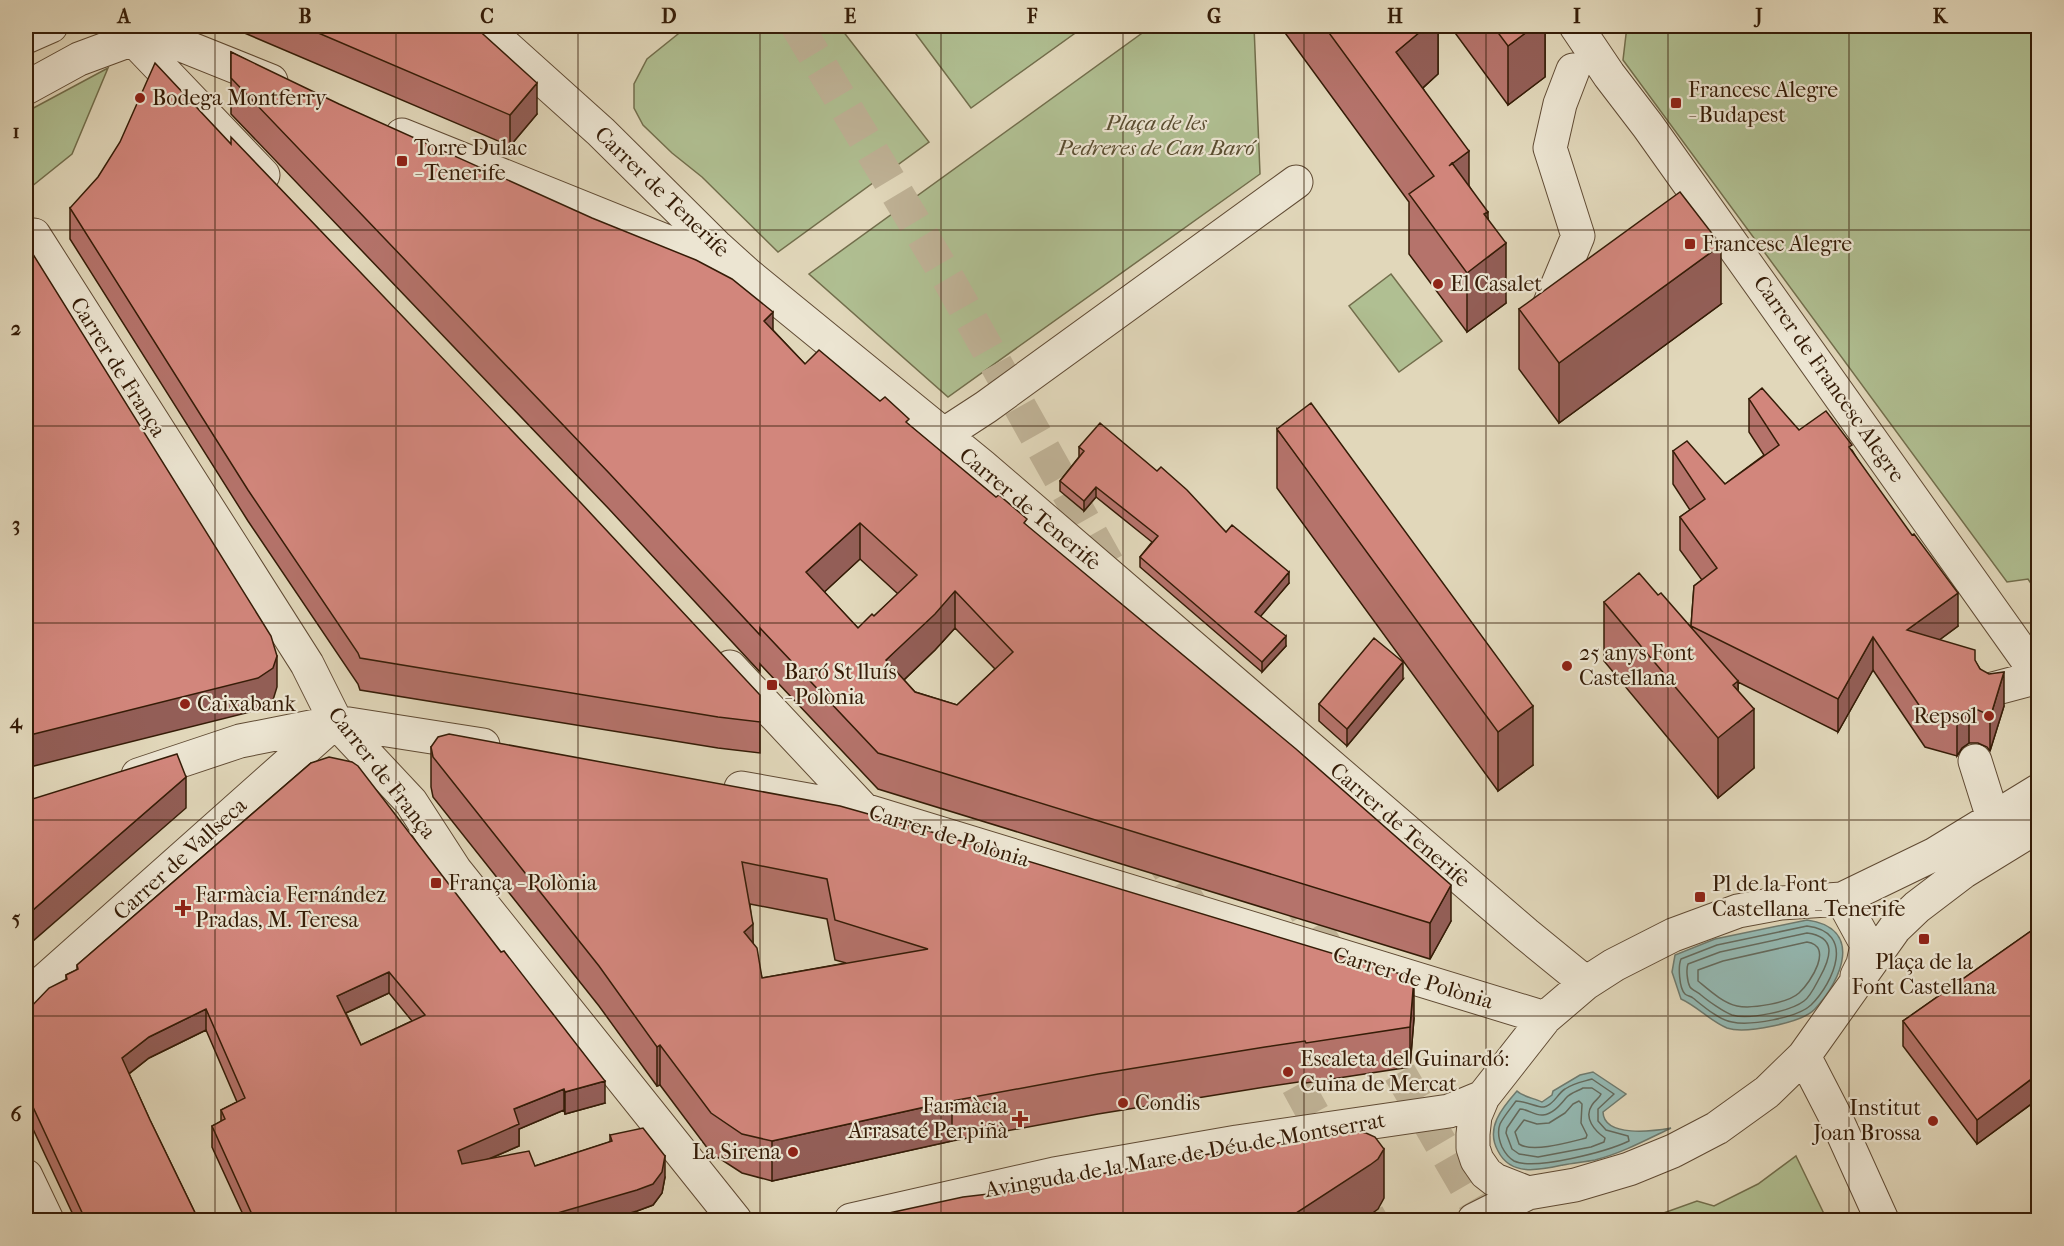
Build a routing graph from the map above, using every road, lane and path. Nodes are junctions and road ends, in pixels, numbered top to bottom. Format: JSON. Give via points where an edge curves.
{"nodes":[{"id":1,"x":51,"y":26,"type":"edge"},
{"id":2,"x":483,"y":26,"type":"edge"},
{"id":3,"x":1576,"y":26,"type":"edge"},
{"id":4,"x":127,"y":30,"type":"edge"},
{"id":5,"x":26,"y":37,"type":"edge"},
{"id":6,"x":1573,"y":70,"type":"dead end"},
{"id":7,"x":26,"y":88,"type":"edge"},
{"id":8,"x":298,"y":92,"type":"edge"},
{"id":9,"x":375,"y":123,"type":"edge"},
{"id":10,"x":1296,"y":182,"type":"dead end"},
{"id":11,"x":655,"y":184,"type":"junction"},
{"id":12,"x":281,"y":194,"type":"edge"},
{"id":13,"x":630,"y":227,"type":"junction"},
{"id":14,"x":30,"y":237,"type":"edge"},
{"id":15,"x":747,"y":274,"type":"junction"},
{"id":16,"x":1548,"y":308,"type":"edge"},
{"id":17,"x":944,"y":435,"type":"junction"},
{"id":18,"x":708,"y":643,"type":"edge"},
{"id":19,"x":2038,"y":676,"type":"edge"},
{"id":20,"x":1993,"y":689,"type":"edge"},
{"id":21,"x":336,"y":722,"type":"junction"},
{"id":22,"x":511,"y":750,"type":"edge"},
{"id":23,"x":1975,"y":761,"type":"dead end"},
{"id":24,"x":708,"y":783,"type":"edge"},
{"id":25,"x":104,"y":786,"type":"edge"},
{"id":26,"x":2038,"y":791,"type":"edge"},
{"id":27,"x":864,"y":810,"type":"junction"},
{"id":28,"x":1993,"y":818,"type":"junction"},
{"id":29,"x":2038,"y":826,"type":"edge"},
{"id":30,"x":1842,"y":899,"type":"junction"},
{"id":31,"x":1586,"y":983,"type":"junction"},
{"id":32,"x":1850,"y":989,"type":"junction"},
{"id":33,"x":26,"y":997,"type":"edge"},
{"id":34,"x":1545,"y":1018,"type":"junction"},
{"id":35,"x":1804,"y":1056,"type":"junction"},
{"id":36,"x":1483,"y":1096,"type":"junction"},
{"id":37,"x":26,"y":1176,"type":"edge"},
{"id":38,"x":1528,"y":1192,"type":"junction"},
{"id":39,"x":47,"y":1221,"type":"edge"},
{"id":40,"x":735,"y":1221,"type":"edge"},
{"id":41,"x":851,"y":1221,"type":"edge"},
{"id":42,"x":1474,"y":1221,"type":"edge"},
{"id":43,"x":1882,"y":1221,"type":"edge"}],
"edges":[{"from":1,"to":5,"type":"street"},
{"from":2,"to":11,"type":"street","name":"Carrer de Tenerife"},
{"from":3,"to":19,"type":"street","name":"Carrer de Francesc Alegre"},
{"from":4,"to":7,"type":"street"},
{"from":4,"to":8,"type":"street"},
{"from":4,"to":12,"type":"street"},
{"from":6,"to":16,"type":"street","via":[[1550,147],[1578,236]]},
{"from":9,"to":13,"type":"street"},
{"from":10,"to":17,"type":"street"},
{"from":11,"to":13,"type":"street"},
{"from":11,"to":15,"type":"street","name":"Carrer de Tenerife"},
{"from":13,"to":15,"type":"street"},
{"from":14,"to":21,"type":"street","name":"Carrer de França","via":[[307,664]]},
{"from":15,"to":17,"type":"street","name":"Carrer de Tenerife"},
{"from":17,"to":31,"type":"street","name":"Carrer de Tenerife"},
{"from":18,"to":27,"type":"street"},
{"from":19,"to":20,"type":"street"},
{"from":21,"to":22,"type":"street"},
{"from":21,"to":25,"type":"street","via":[[240,741]]},
{"from":21,"to":33,"type":"street","name":"Carrer de Vallseca"},
{"from":21,"to":40,"type":"street","name":"Carrer de França","via":[[411,802],[455,870]]},
{"from":23,"to":28,"type":"street"},
{"from":24,"to":27,"type":"street","name":"Carrer de Polònia"},
{"from":26,"to":28,"type":"street"},
{"from":27,"to":34,"type":"street","name":"Carrer de Polònia"},
{"from":28,"to":30,"type":"street","via":[[1935,854]]},
{"from":29,"to":32,"type":"street","via":[[1963,872],[1917,907],[1895,928]]},
{"from":30,"to":31,"type":"street","via":[[1781,903],[1738,911],[1673,935]]},
{"from":30,"to":32,"type":"street","via":[[1867,945],[1863,964]]},
{"from":31,"to":34,"type":"street"},
{"from":32,"to":35,"type":"street"},
{"from":34,"to":36,"type":"street"},
{"from":35,"to":38,"type":"street","via":[[1767,1092],[1717,1128],[1673,1151],[1575,1185]]},
{"from":35,"to":43,"type":"street"},
{"from":36,"to":38,"type":"street","via":[[1473,1134],[1478,1160],[1496,1180]]},
{"from":36,"to":41,"type":"street","name":"Avinguda de la Mare de Déu de Montserrat","via":[[1449,1111],[1054,1174]]},
{"from":37,"to":39,"type":"street"},
{"from":38,"to":42,"type":"street"}]}
